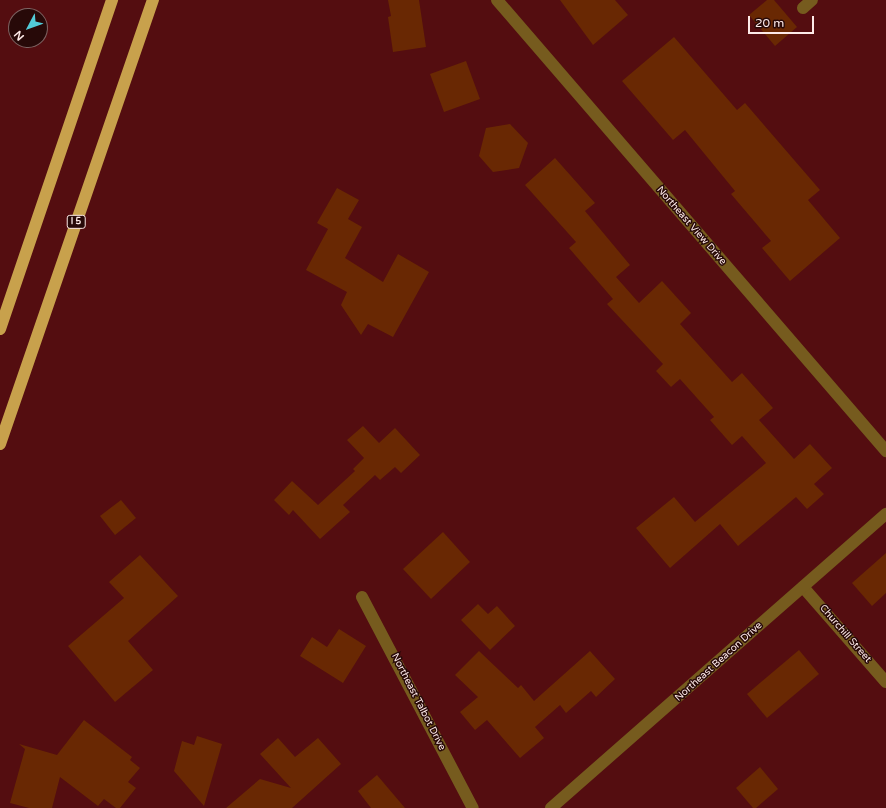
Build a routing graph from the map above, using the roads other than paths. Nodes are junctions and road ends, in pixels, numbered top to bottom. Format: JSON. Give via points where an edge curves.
{"nodes":[{"id":1,"x":112,"y":0,"type":"edge"},
{"id":2,"x":153,"y":0,"type":"edge"},
{"id":3,"x":497,"y":0,"type":"edge"},
{"id":4,"x":0,"y":329,"type":"edge"},
{"id":5,"x":0,"y":444,"type":"edge"},
{"id":6,"x":886,"y":451,"type":"edge"},
{"id":7,"x":886,"y":514,"type":"edge"},
{"id":8,"x":803,"y":587,"type":"junction"},
{"id":9,"x":362,"y":597,"type":"dead end"},
{"id":10,"x":886,"y":682,"type":"edge"},
{"id":11,"x":473,"y":808,"type":"edge"},
{"id":12,"x":551,"y":808,"type":"edge"}],
"edges":[{"from":1,"to":4,"type":"highway"},
{"from":2,"to":5,"type":"highway","number":"I 5"},
{"from":3,"to":6,"type":"street","name":"Northeast View Drive"},
{"from":7,"to":8,"type":"street","name":"Northeast Beacon Drive"},
{"from":8,"to":10,"type":"street","name":"Churchill Street"},
{"from":8,"to":12,"type":"street","name":"Northeast Beacon Drive"},
{"from":9,"to":11,"type":"street","name":"Northeast Talbot Drive"}]}
